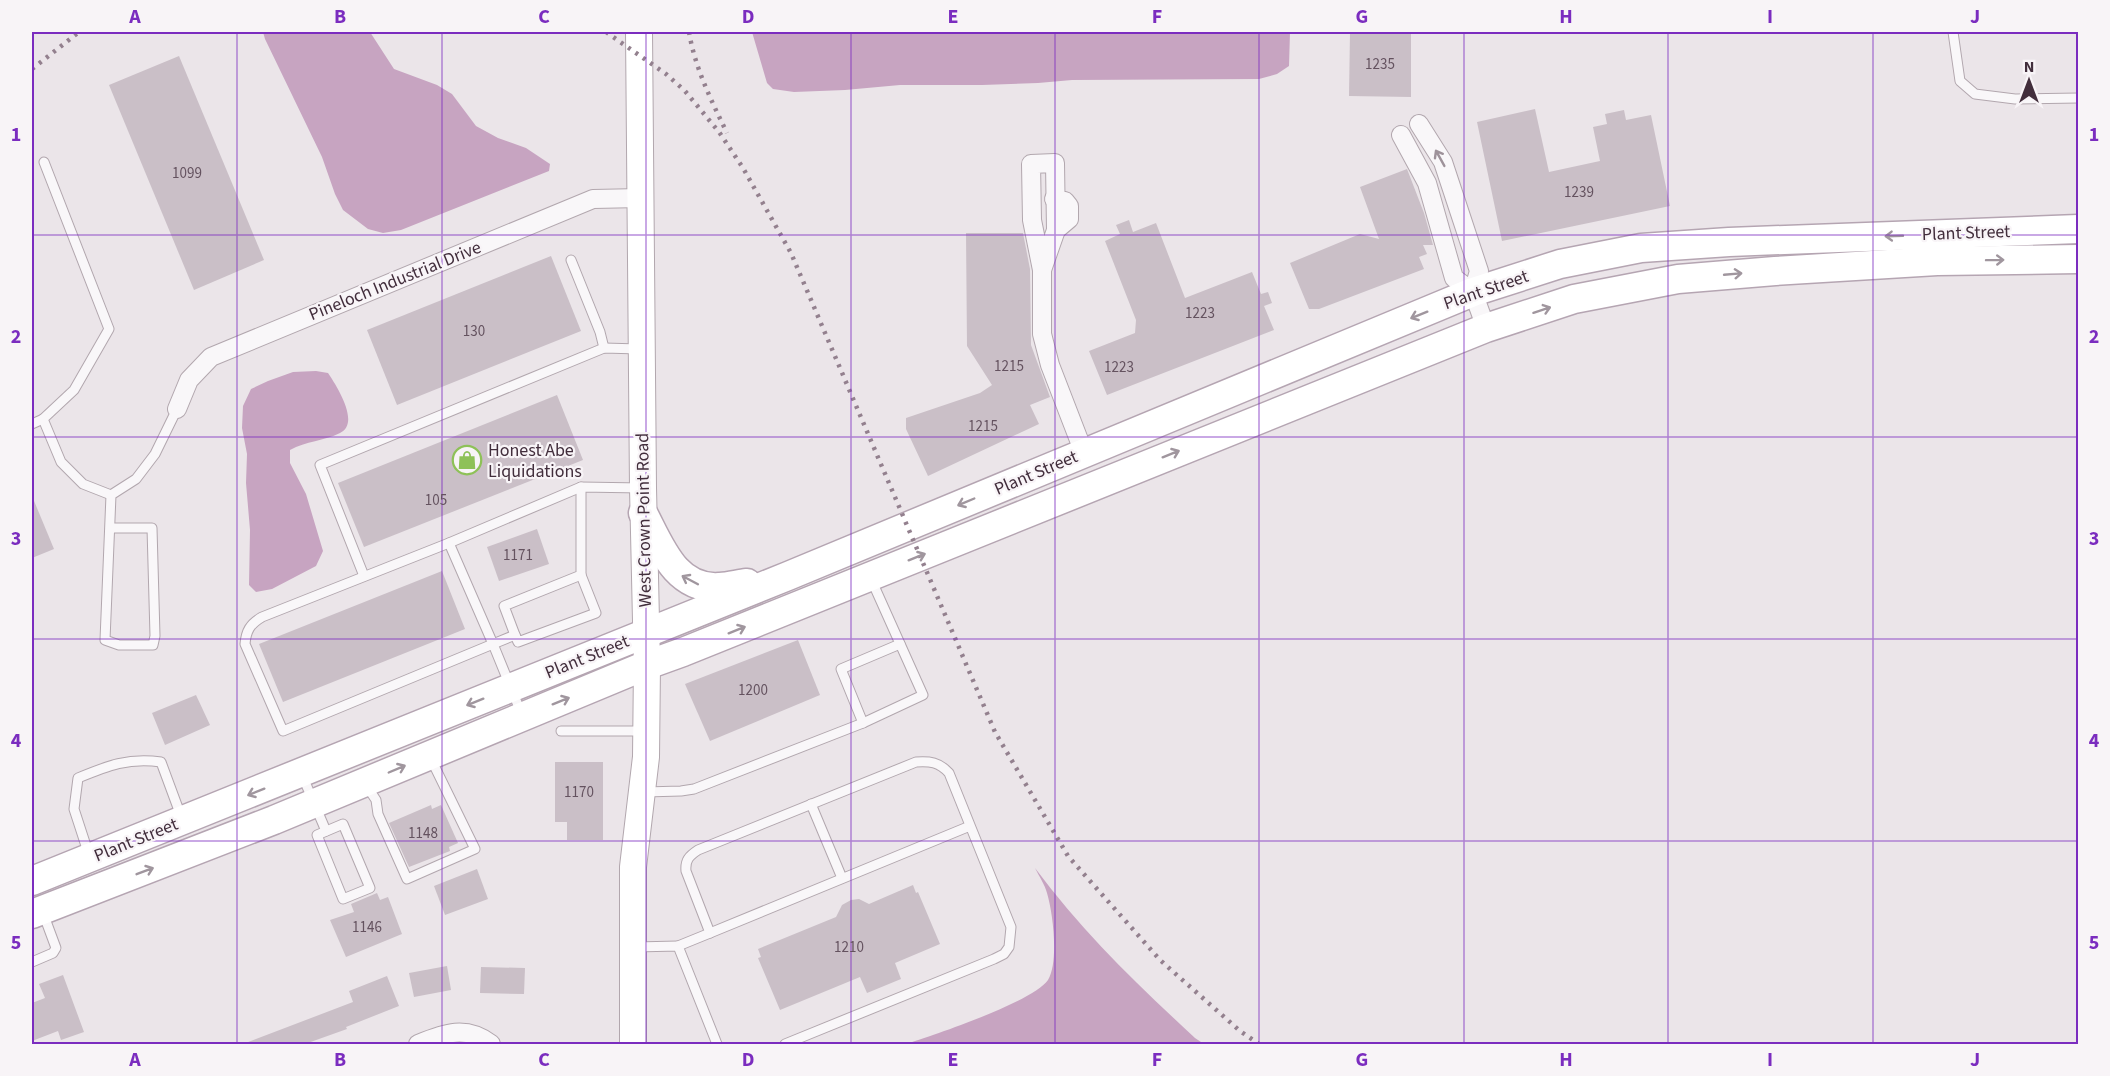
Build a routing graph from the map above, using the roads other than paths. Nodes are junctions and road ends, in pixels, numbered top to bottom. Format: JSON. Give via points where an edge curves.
{"nodes":[{"id":1,"x":639,"y":32,"type":"edge"},
{"id":2,"x":1953,"y":32,"type":"edge"},
{"id":3,"x":2079,"y":98,"type":"edge"},
{"id":4,"x":1419,"y":124,"type":"dead end"},
{"id":5,"x":1401,"y":135,"type":"dead end"},
{"id":6,"x":44,"y":162,"type":"dead end"},
{"id":7,"x":1452,"y":191,"type":"junction"},
{"id":8,"x":1431,"y":197,"type":"junction"},
{"id":9,"x":641,"y":198,"type":"junction"},
{"id":10,"x":1054,"y":199,"type":"junction"},
{"id":11,"x":1033,"y":201,"type":"junction"},
{"id":12,"x":2079,"y":229,"type":"edge"},
{"id":13,"x":1466,"y":233,"type":"junction"},
{"id":14,"x":1444,"y":241,"type":"junction"},
{"id":15,"x":2079,"y":259,"type":"edge"},
{"id":16,"x":571,"y":260,"type":"dead end"},
{"id":17,"x":1042,"y":270,"type":"junction"},
{"id":18,"x":1473,"y":292,"type":"junction"},
{"id":19,"x":1486,"y":328,"type":"junction"},
{"id":20,"x":604,"y":348,"type":"junction"},
{"id":21,"x":643,"y":349,"type":"junction"},
{"id":22,"x":177,"y":409,"type":"joint"},
{"id":23,"x":43,"y":419,"type":"junction"},
{"id":24,"x":1155,"y":423,"type":"junction"},
{"id":25,"x":32,"y":424,"type":"edge"},
{"id":26,"x":1084,"y":453,"type":"junction"},
{"id":27,"x":1125,"y":473,"type":"junction"},
{"id":28,"x":581,"y":487,"type":"junction"},
{"id":29,"x":111,"y":495,"type":"junction"},
{"id":30,"x":643,"y":500,"type":"junction"},
{"id":31,"x":1059,"y":500,"type":"junction"},
{"id":32,"x":110,"y":528,"type":"junction"},
{"id":33,"x":449,"y":543,"type":"junction"},
{"id":34,"x":581,"y":575,"type":"junction"},
{"id":35,"x":364,"y":576,"type":"junction"},
{"id":36,"x":788,"y":576,"type":"junction"},
{"id":37,"x":869,"y":576,"type":"junction"},
{"id":38,"x":646,"y":633,"type":"junction"},
{"id":39,"x":515,"y":635,"type":"junction"},
{"id":40,"x":493,"y":644,"type":"junction"},
{"id":41,"x":900,"y":644,"type":"junction"},
{"id":42,"x":647,"y":665,"type":"junction"},
{"id":43,"x":511,"y":687,"type":"junction"},
{"id":44,"x":523,"y":717,"type":"junction"},
{"id":45,"x":863,"y":723,"type":"junction"},
{"id":46,"x":561,"y":731,"type":"dead end"},
{"id":47,"x":646,"y":731,"type":"junction"},
{"id":48,"x":429,"y":755,"type":"junction"},
{"id":49,"x":301,"y":773,"type":"junction"},
{"id":50,"x":364,"y":782,"type":"junction"},
{"id":51,"x":642,"y":792,"type":"junction"},
{"id":52,"x":315,"y":803,"type":"junction"},
{"id":53,"x":811,"y":804,"type":"junction"},
{"id":54,"x":183,"y":821,"type":"junction"},
{"id":55,"x":970,"y":826,"type":"junction"},
{"id":56,"x":326,"y":831,"type":"junction"},
{"id":57,"x":90,"y":858,"type":"junction"},
{"id":58,"x":842,"y":878,"type":"junction"},
{"id":59,"x":32,"y":881,"type":"edge"},
{"id":60,"x":41,"y":910,"type":"edge"},
{"id":61,"x":710,"y":933,"type":"junction"},
{"id":62,"x":678,"y":946,"type":"junction"},
{"id":63,"x":633,"y":947,"type":"junction"},
{"id":64,"x":32,"y":962,"type":"edge"},
{"id":65,"x":418,"y":1044,"type":"edge"},
{"id":66,"x":491,"y":1044,"type":"edge"},
{"id":67,"x":633,"y":1044,"type":"edge"},
{"id":68,"x":717,"y":1044,"type":"edge"},
{"id":69,"x":785,"y":1044,"type":"edge"}],
"edges":[{"from":1,"to":9,"type":"street","name":"West Crown Point Road"},
{"from":2,"to":3,"type":"lane","via":[[1960,81],[1975,94],[2015,99]]},
{"from":7,"to":4,"type":"street","one_way":true,"via":[[1443,162]]},
{"from":5,"to":8,"type":"street"},
{"from":6,"to":23,"type":"lane","via":[[109,329],[75,390]]},
{"from":7,"to":8,"type":"lane"},
{"from":7,"to":13,"type":"street"},
{"from":8,"to":14,"type":"street"},
{"from":9,"to":21,"type":"street","name":"West Crown Point Road"},
{"from":9,"to":22,"type":"street","name":"Pineloch Industrial Drive","via":[[593,199],[211,357],[189,380]]},
{"from":10,"to":11,"type":"lane"},
{"from":10,"to":11,"type":"street","via":[[1055,163],[1031,164]]},
{"from":10,"to":17,"type":"street","via":[[1056,230]]},
{"from":11,"to":17,"type":"street","via":[[1032,220]]},
{"from":12,"to":18,"type":"main road","name":"Plant Street","one_way":true,"via":[[1641,248],[1560,264]]},
{"from":13,"to":14,"type":"lane"},
{"from":13,"to":18,"type":"street","via":[[1479,272]]},
{"from":14,"to":18,"type":"street","via":[[1455,278]]},
{"from":19,"to":15,"type":"main road","name":"Plant Street","one_way":true,"via":[[1574,299],[1678,279],[1937,261]]},
{"from":16,"to":20,"type":"lane"},
{"from":17,"to":26,"type":"street","via":[[1042,334]]},
{"from":18,"to":19,"type":"street"},
{"from":18,"to":24,"type":"main road","name":"Plant Street","one_way":true},
{"from":27,"to":19,"type":"main road","name":"Plant Street","one_way":true},
{"from":20,"to":21,"type":"lane"},
{"from":20,"to":35,"type":"lane","via":[[320,465]]},
{"from":21,"to":30,"type":"street","name":"West Crown Point Road"},
{"from":22,"to":29,"type":"lane","via":[[155,454],[135,479]]},
{"from":23,"to":25,"type":"lane"},
{"from":23,"to":29,"type":"lane","via":[[61,462],[82,484]]},
{"from":24,"to":26,"type":"main road","name":"Plant Street"},
{"from":24,"to":27,"type":"main road","via":[[1138,439]]},
{"from":26,"to":31,"type":"main road","via":[[1087,467],[1083,476]]},
{"from":26,"to":36,"type":"main road","name":"Plant Street","one_way":true},
{"from":27,"to":31,"type":"main road","name":"Plant Street"},
{"from":28,"to":30,"type":"lane"},
{"from":28,"to":33,"type":"lane"},
{"from":28,"to":34,"type":"lane"},
{"from":29,"to":32,"type":"lane"},
{"from":36,"to":30,"type":"main road","one_way":true,"via":[[718,588],[689,581],[669,561]]},
{"from":30,"to":38,"type":"street","name":"West Crown Point Road"},
{"from":37,"to":31,"type":"main road","name":"Plant Street","one_way":true},
{"from":32,"to":32,"type":"lane","via":[[105,640],[119,645],[153,645],[152,528]]},
{"from":33,"to":35,"type":"lane"},
{"from":33,"to":40,"type":"lane"},
{"from":34,"to":39,"type":"lane","via":[[504,606]]},
{"from":34,"to":39,"type":"lane","via":[[596,613],[518,642]]},
{"from":35,"to":40,"type":"lane","via":[[262,617],[246,633],[245,644],[283,730]]},
{"from":36,"to":38,"type":"main road","name":"Plant Street"},
{"from":37,"to":41,"type":"lane"},
{"from":42,"to":37,"type":"main road","name":"Plant Street","one_way":true},
{"from":38,"to":42,"type":"street","name":"West Crown Point Road"},
{"from":38,"to":43,"type":"main road","name":"Plant Street"},
{"from":39,"to":40,"type":"lane"},
{"from":40,"to":43,"type":"lane"},
{"from":41,"to":45,"type":"lane","via":[[923,695]]},
{"from":41,"to":45,"type":"lane","via":[[841,669]]},
{"from":44,"to":42,"type":"main road","name":"Plant Street","one_way":true},
{"from":42,"to":47,"type":"street","name":"West Crown Point Road"},
{"from":43,"to":44,"type":"lane"},
{"from":43,"to":49,"type":"main road","name":"Plant Street","one_way":true},
{"from":44,"to":48,"type":"main road","name":"Plant Street"},
{"from":45,"to":51,"type":"lane","via":[[694,789]]},
{"from":46,"to":47,"type":"lane"},
{"from":47,"to":51,"type":"street","name":"West Crown Point Road"},
{"from":50,"to":48,"type":"main road","name":"Plant Street","one_way":true},
{"from":48,"to":50,"type":"lane","via":[[475,849],[407,879],[378,814],[376,800]]},
{"from":49,"to":52,"type":"lane"},
{"from":49,"to":54,"type":"main road","name":"Plant Street","one_way":true},
{"from":50,"to":52,"type":"main road","name":"Plant Street"},
{"from":51,"to":63,"type":"street","name":"West Crown Point Road","via":[[633,867]]},
{"from":52,"to":56,"type":"lane"},
{"from":60,"to":52,"type":"main road","name":"Plant Street","one_way":true},
{"from":53,"to":55,"type":"lane","via":[[926,761],[943,766],[949,773]]},
{"from":53,"to":58,"type":"lane"},
{"from":53,"to":61,"type":"lane","via":[[689,856],[686,871]]},
{"from":54,"to":57,"type":"main road","name":"Plant Street"},
{"from":54,"to":57,"type":"lane","via":[[161,762],[143,759],[108,766],[78,778],[75,808]]},
{"from":54,"to":60,"type":"main road","via":[[167,841],[56,888]]},
{"from":55,"to":58,"type":"lane"},
{"from":55,"to":69,"type":"lane","via":[[1011,927],[1010,947],[1004,954]]},
{"from":56,"to":56,"type":"lane","via":[[317,835],[343,899],[370,888],[343,824]]},
{"from":57,"to":59,"type":"main road","name":"Plant Street"},
{"from":58,"to":61,"type":"lane"},
{"from":60,"to":64,"type":"lane","via":[[56,948]]},
{"from":61,"to":62,"type":"lane"},
{"from":62,"to":63,"type":"lane"},
{"from":62,"to":68,"type":"lane"},
{"from":63,"to":67,"type":"street","name":"West Crown Point Road"},
{"from":65,"to":66,"type":"street","via":[[456,1031],[481,1036]]}]}
